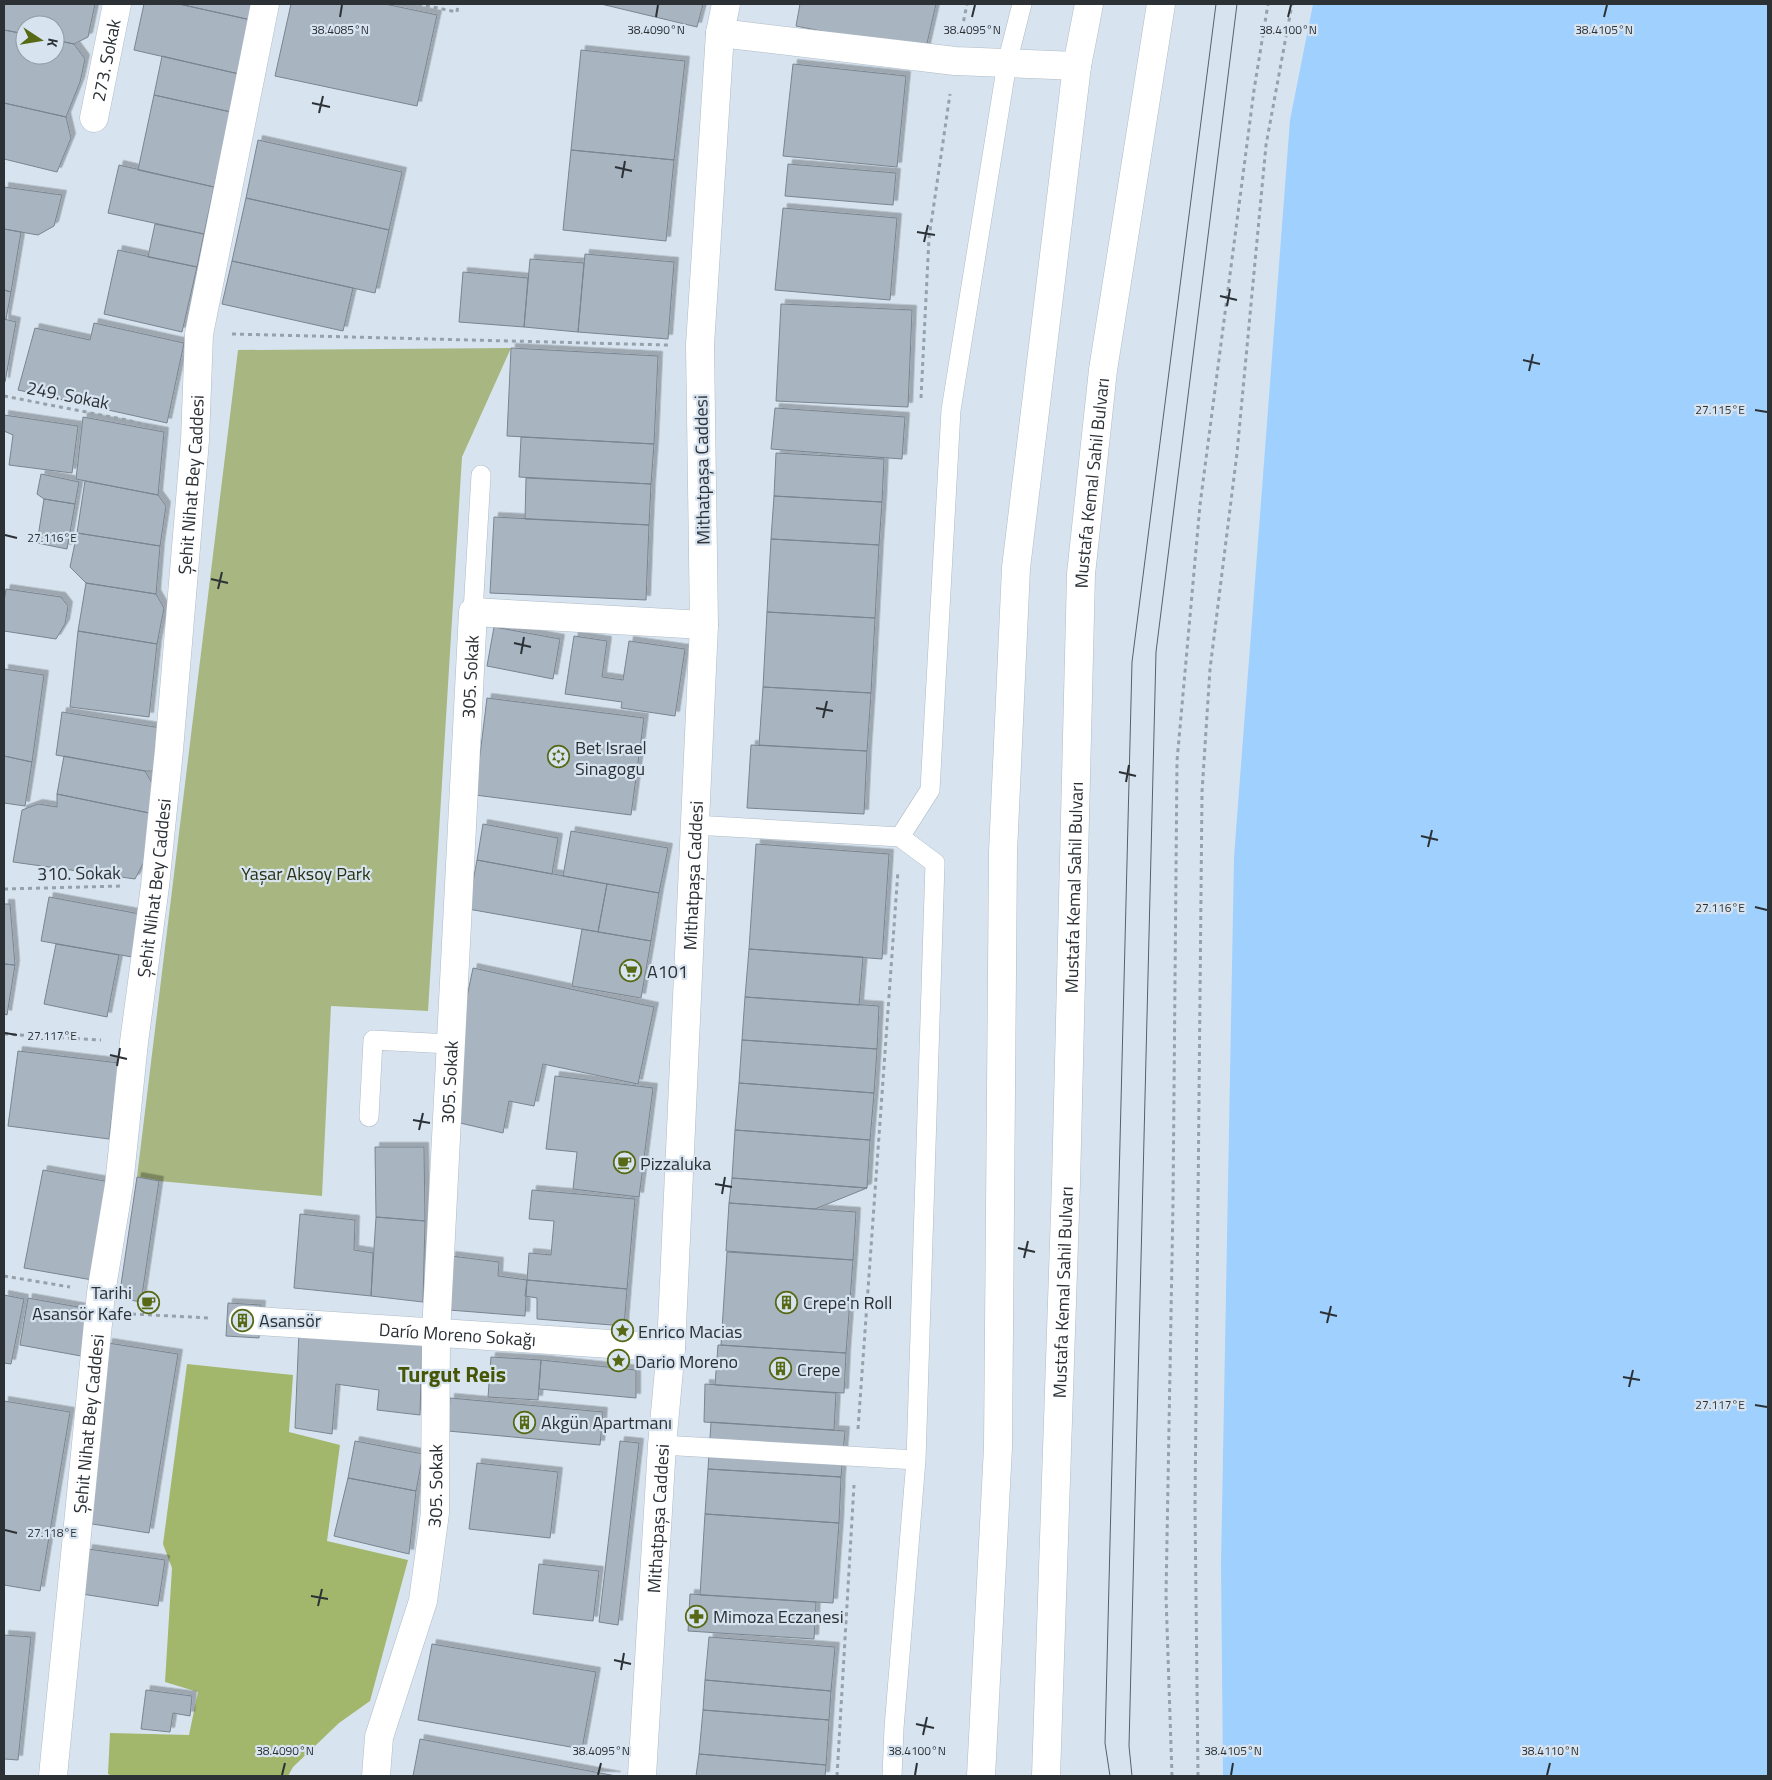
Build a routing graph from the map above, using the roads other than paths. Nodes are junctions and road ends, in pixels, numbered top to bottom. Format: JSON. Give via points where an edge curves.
{"nodes":[{"id":1,"x":117,"y":4,"type":"edge"},
{"id":2,"x":265,"y":4,"type":"edge"},
{"id":3,"x":726,"y":4,"type":"edge"},
{"id":4,"x":1022,"y":4,"type":"edge"},
{"id":5,"x":1089,"y":4,"type":"edge"},
{"id":6,"x":1161,"y":4,"type":"edge"},
{"id":7,"x":720,"y":33,"type":"junction"},
{"id":8,"x":1006,"y":63,"type":"junction"},
{"id":9,"x":1078,"y":66,"type":"junction"},
{"id":10,"x":94,"y":118,"type":"dead end"},
{"id":11,"x":481,"y":475,"type":"dead end"},
{"id":12,"x":472,"y":612,"type":"junction"},
{"id":13,"x":704,"y":625,"type":"junction"},
{"id":14,"x":694,"y":825,"type":"junction"},
{"id":15,"x":900,"y":837,"type":"junction"},
{"id":16,"x":450,"y":1044,"type":"junction"},
{"id":17,"x":369,"y":1117,"type":"dead end"},
{"id":18,"x":244,"y":1320,"type":"road end"},
{"id":19,"x":436,"y":1333,"type":"junction"},
{"id":20,"x":671,"y":1348,"type":"junction"},
{"id":21,"x":662,"y":1445,"type":"junction"},
{"id":22,"x":916,"y":1460,"type":"junction"},
{"id":23,"x":53,"y":1776,"type":"edge"},
{"id":24,"x":376,"y":1776,"type":"edge"},
{"id":25,"x":642,"y":1776,"type":"edge"},
{"id":26,"x":892,"y":1776,"type":"edge"},
{"id":27,"x":982,"y":1776,"type":"edge"},
{"id":28,"x":1046,"y":1776,"type":"edge"}],
"edges":[{"from":1,"to":10,"type":"main road","name":"273. Sokak"},
{"from":2,"to":23,"type":"main road","name":"Şehit Nihat Bey Caddesi","via":[[199,334],[194,450],[169,750],[119,1185],[100,1302]]},
{"from":3,"to":7,"type":"main road","name":"Mithatpaşa Caddesi"},
{"from":4,"to":8,"type":"lane"},
{"from":5,"to":9,"type":"main road"},
{"from":6,"to":28,"type":"main road","name":"Mustafa Kemal Sahil Bulvarı","via":[[1103,370],[1081,574],[1066,1193]]},
{"from":7,"to":8,"type":"main road","via":[[954,61]]},
{"from":7,"to":13,"type":"main road","name":"Mithatpaşa Caddesi","via":[[700,345]]},
{"from":8,"to":9,"type":"main road"},
{"from":8,"to":15,"type":"lane","via":[[950,410],[930,790]]},
{"from":9,"to":27,"type":"main road","via":[[1016,568],[1003,852],[998,1446]]},
{"from":11,"to":12,"type":"lane"},
{"from":12,"to":13,"type":"main road","name":"305. Sokak"},
{"from":12,"to":16,"type":"main road","name":"305. Sokak"},
{"from":13,"to":14,"type":"main road","name":"Mithatpaşa Caddesi"},
{"from":14,"to":15,"type":"lane"},
{"from":14,"to":20,"type":"main road","name":"Mithatpaşa Caddesi"},
{"from":15,"to":22,"type":"lane","via":[[935,863]]},
{"from":16,"to":17,"type":"lane","via":[[373,1040]]},
{"from":16,"to":19,"type":"main road","name":"305. Sokak"},
{"from":18,"to":19,"type":"main road","name":"Darío Moreno Sokağı"},
{"from":19,"to":20,"type":"main road","name":"Darío Moreno Sokağı"},
{"from":19,"to":24,"type":"main road","name":"305. Sokak","via":[[435,1513],[423,1601],[380,1737]]},
{"from":20,"to":21,"type":"main road","name":"Mithatpaşa Caddesi"},
{"from":21,"to":22,"type":"lane"},
{"from":21,"to":25,"type":"main road","name":"Mithatpaşa Caddesi"},
{"from":22,"to":26,"type":"lane"}]}
